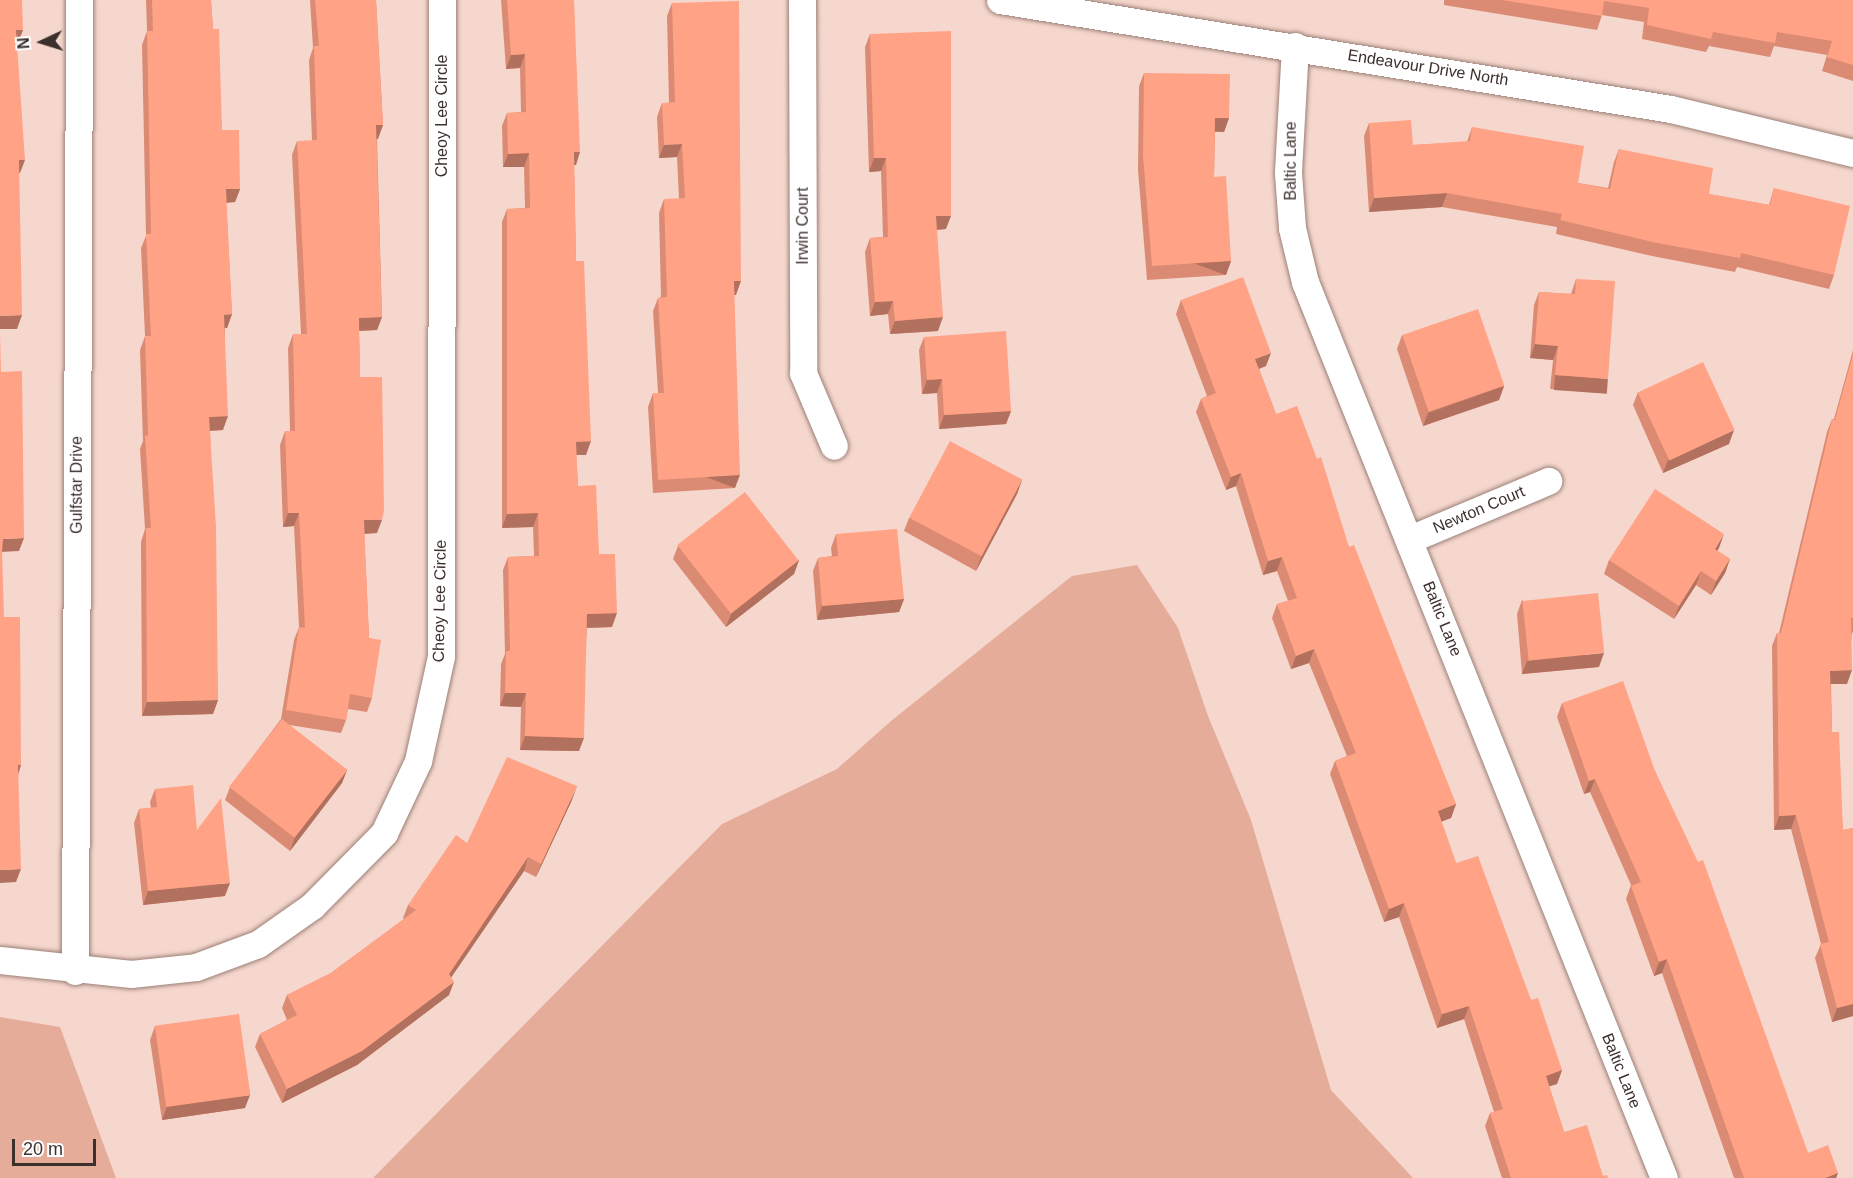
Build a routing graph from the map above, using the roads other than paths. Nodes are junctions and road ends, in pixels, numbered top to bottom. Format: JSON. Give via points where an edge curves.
{"nodes":[{"id":1,"x":79,"y":0,"type":"edge"},
{"id":2,"x":442,"y":0,"type":"edge"},
{"id":3,"x":802,"y":0,"type":"edge"},
{"id":4,"x":1000,"y":0,"type":"edge"},
{"id":5,"x":1296,"y":46,"type":"junction"},
{"id":6,"x":1853,"y":153,"type":"edge"},
{"id":7,"x":834,"y":446,"type":"dead end"},
{"id":8,"x":1548,"y":481,"type":"dead end"},
{"id":9,"x":1410,"y":539,"type":"junction"},
{"id":10,"x":0,"y":960,"type":"edge"},
{"id":11,"x":75,"y":971,"type":"junction"},
{"id":12,"x":1664,"y":1178,"type":"edge"}],
"edges":[{"from":1,"to":11,"type":"street","name":"Gulfstar Drive"},
{"from":2,"to":11,"type":"street","name":"Cheoy Lee Circle","via":[[441,656],[418,761],[384,833],[312,906],[258,944],[196,967],[131,974]]},
{"from":3,"to":7,"type":"street","name":"Irwin Court","via":[[803,373]]},
{"from":4,"to":5,"type":"street","name":"Endeavour Drive North"},
{"from":5,"to":6,"type":"street","name":"Endeavour Drive North","via":[[1671,109]]},
{"from":5,"to":9,"type":"street","name":"Baltic Lane","via":[[1288,173],[1292,228],[1305,282]]},
{"from":8,"to":9,"type":"street","name":"Newton Court"},
{"from":9,"to":12,"type":"street","name":"Baltic Lane"},
{"from":10,"to":11,"type":"street","name":"Cheoy Lee Circle"}]}
